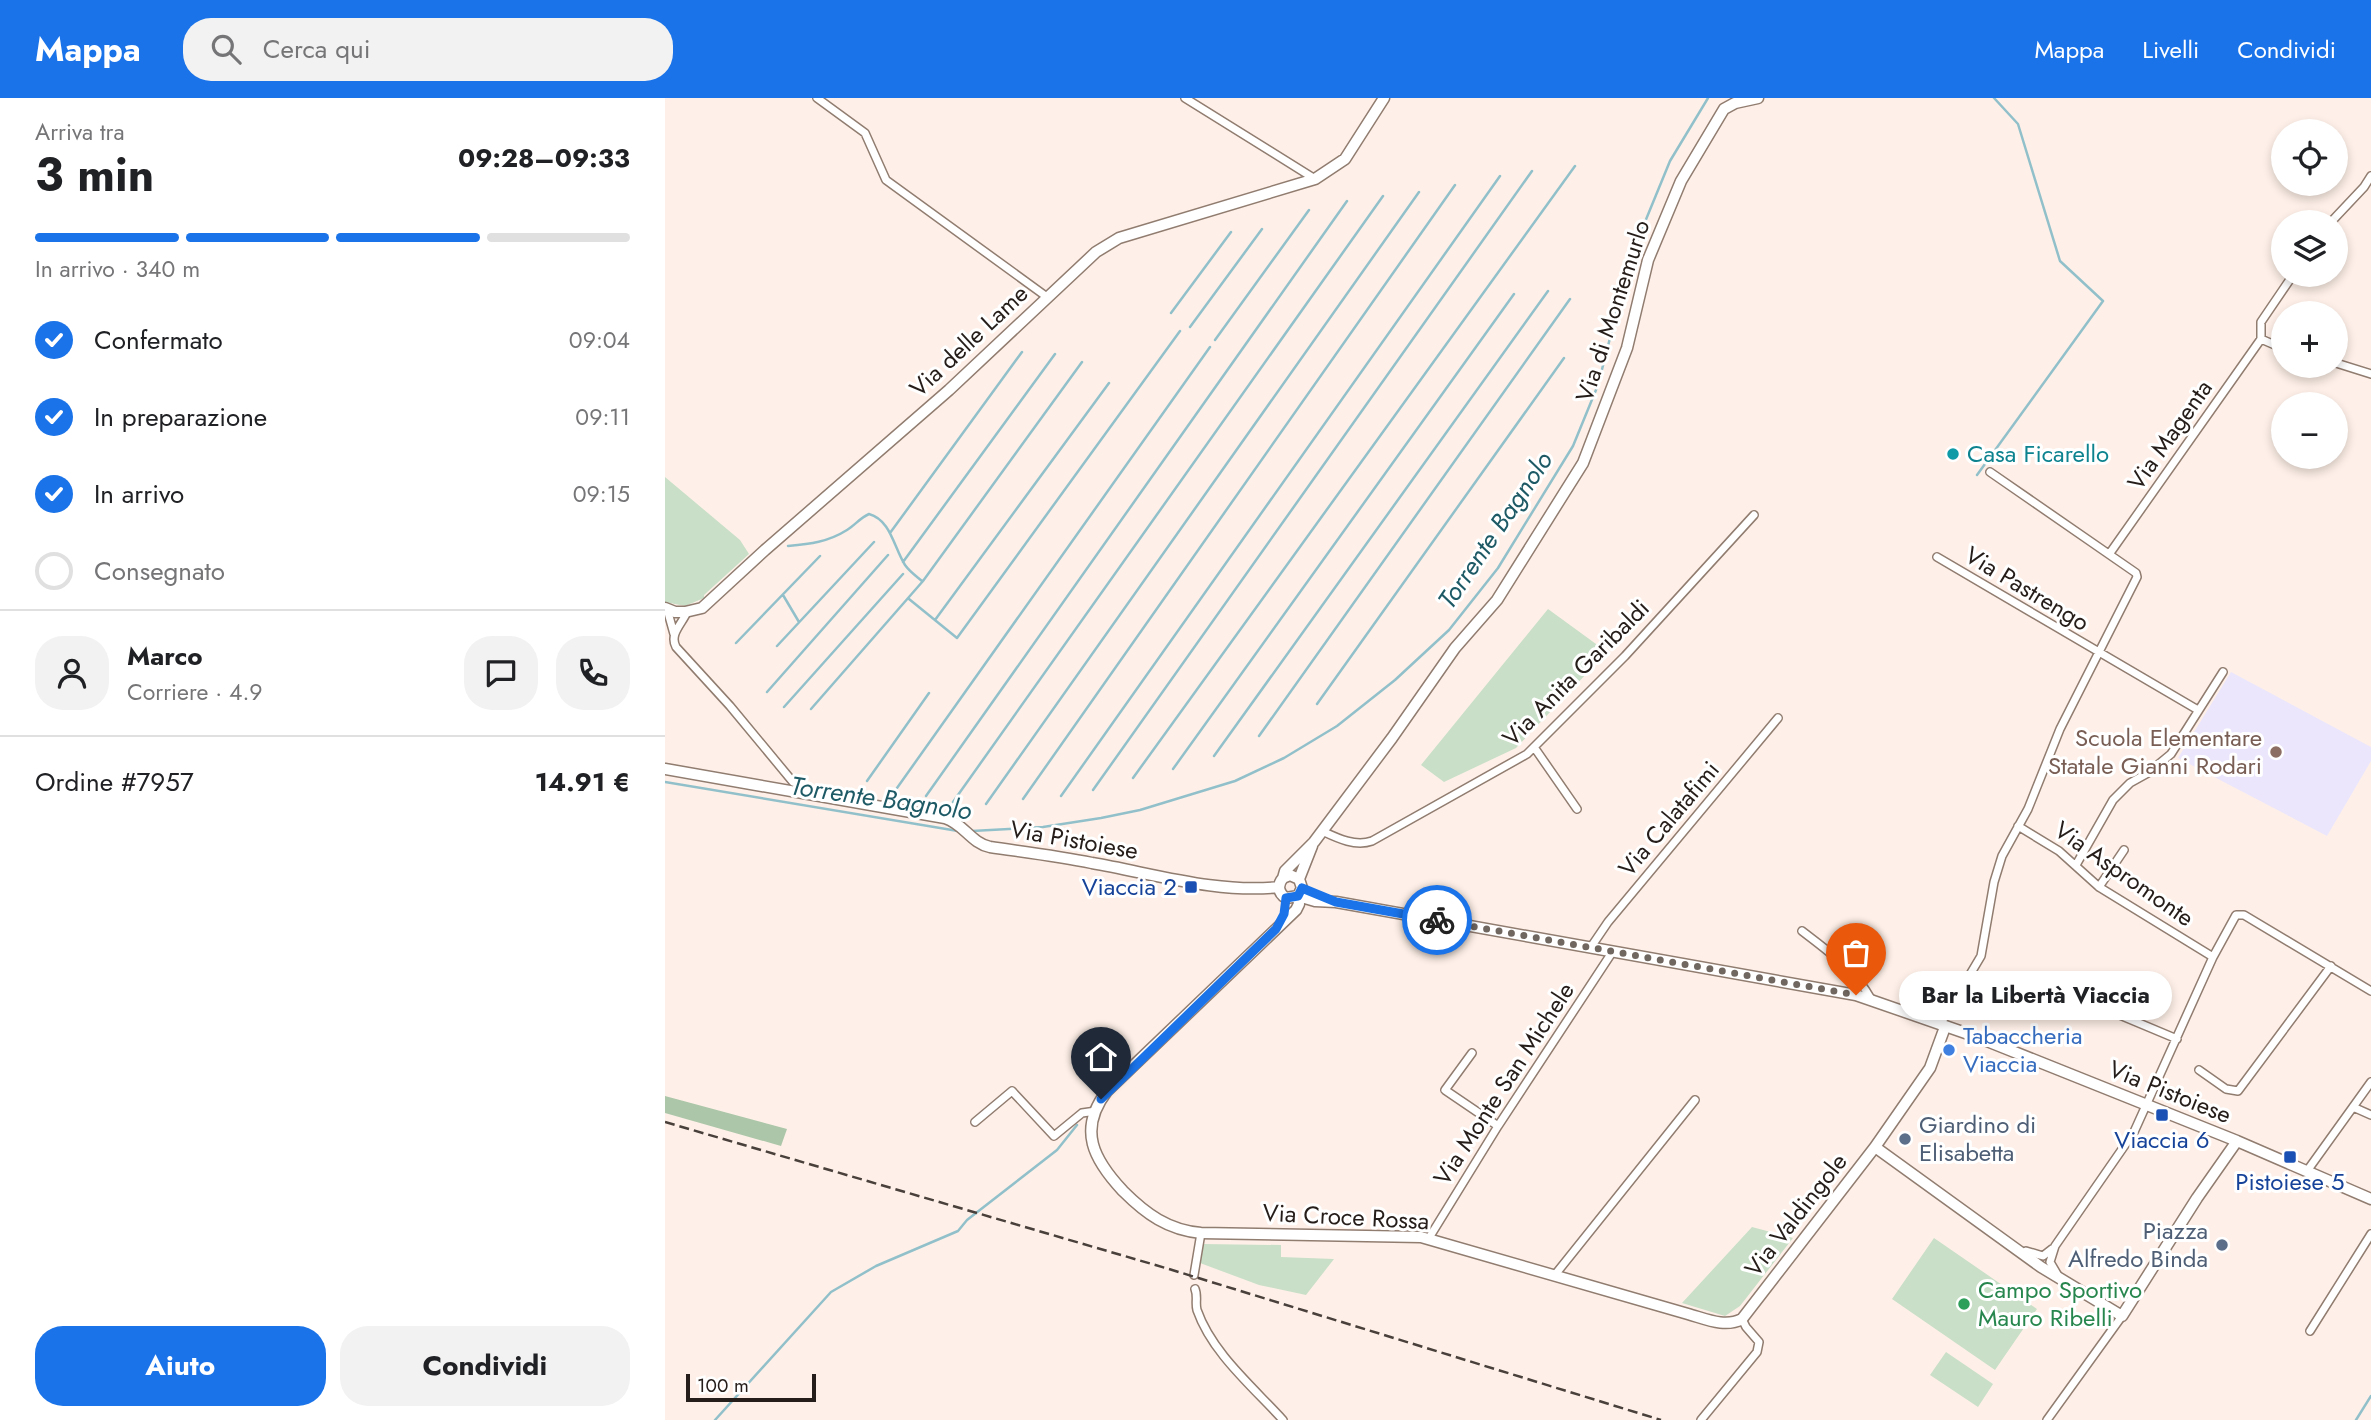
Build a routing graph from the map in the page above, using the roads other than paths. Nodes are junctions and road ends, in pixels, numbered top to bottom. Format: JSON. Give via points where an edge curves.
{"nodes":[{"id":1,"x":817,"y":98,"type":"edge"},
{"id":2,"x":1185,"y":98,"type":"edge"},
{"id":3,"x":1384,"y":98,"type":"edge"},
{"id":4,"x":1758,"y":98,"type":"edge"},
{"id":5,"x":2371,"y":176,"type":"edge"},
{"id":6,"x":1315,"y":179,"type":"junction"},
{"id":7,"x":2342,"y":210,"type":"edge"},
{"id":8,"x":2285,"y":287,"type":"edge"},
{"id":9,"x":1047,"y":298,"type":"junction"},
{"id":10,"x":2261,"y":339,"type":"junction"},
{"id":11,"x":2271,"y":343,"type":"edge"},
{"id":12,"x":2348,"y":367,"type":"edge"},
{"id":13,"x":2371,"y":374,"type":"edge"},
{"id":14,"x":1990,"y":472,"type":"dead end"},
{"id":15,"x":1754,"y":515,"type":"dead end"},
{"id":16,"x":2110,"y":553,"type":"junction"},
{"id":17,"x":1937,"y":557,"type":"dead end"},
{"id":18,"x":666,"y":608,"type":"edge"},
{"id":19,"x":691,"y":611,"type":"junction"},
{"id":20,"x":674,"y":634,"type":"junction"},
{"id":21,"x":2098,"y":653,"type":"junction"},
{"id":22,"x":2223,"y":672,"type":"dead end"},
{"id":23,"x":2198,"y":710,"type":"junction"},
{"id":24,"x":1778,"y":718,"type":"dead end"},
{"id":25,"x":1534,"y":747,"type":"junction"},
{"id":26,"x":665,"y":768,"type":"edge"},
{"id":27,"x":793,"y":782,"type":"dead end"},
{"id":28,"x":1577,"y":809,"type":"dead end"},
{"id":29,"x":2018,"y":826,"type":"junction"},
{"id":30,"x":1322,"y":831,"type":"junction"},
{"id":31,"x":1314,"y":842,"type":"junction"},
{"id":32,"x":2124,"y":850,"type":"dead end"},
{"id":33,"x":2076,"y":865,"type":"junction"},
{"id":34,"x":1281,"y":883,"type":"junction"},
{"id":35,"x":2099,"y":887,"type":"junction"},
{"id":36,"x":1296,"y":890,"type":"junction"},
{"id":37,"x":1802,"y":931,"type":"dead end"},
{"id":38,"x":1591,"y":947,"type":"junction"},
{"id":39,"x":1613,"y":951,"type":"junction"},
{"id":40,"x":2213,"y":957,"type":"junction"},
{"id":41,"x":2330,"y":966,"type":"junction"},
{"id":42,"x":2029,"y":977,"type":"dead end"},
{"id":43,"x":2371,"y":991,"type":"edge"},
{"id":44,"x":1871,"y":1000,"type":"junction"},
{"id":45,"x":1943,"y":1026,"type":"junction"},
{"id":46,"x":2177,"y":1039,"type":"junction"},
{"id":47,"x":1472,"y":1053,"type":"dead end"},
{"id":48,"x":2199,"y":1070,"type":"dead end"},
{"id":49,"x":2371,"y":1082,"type":"edge"},
{"id":50,"x":1695,"y":1100,"type":"dead end"},
{"id":51,"x":2148,"y":1106,"type":"junction"},
{"id":52,"x":2353,"y":1107,"type":"junction"},
{"id":53,"x":1095,"y":1111,"type":"junction"},
{"id":54,"x":2371,"y":1115,"type":"edge"},
{"id":55,"x":975,"y":1122,"type":"dead end"},
{"id":56,"x":1498,"y":1126,"type":"junction"},
{"id":57,"x":2237,"y":1141,"type":"junction"},
{"id":58,"x":1875,"y":1147,"type":"junction"},
{"id":59,"x":2307,"y":1171,"type":"junction"},
{"id":60,"x":2371,"y":1199,"type":"edge"},
{"id":61,"x":1202,"y":1233,"type":"junction"},
{"id":62,"x":2371,"y":1234,"type":"edge"},
{"id":63,"x":1429,"y":1238,"type":"junction"},
{"id":64,"x":2010,"y":1244,"type":"junction"},
{"id":65,"x":2055,"y":1246,"type":"junction"},
{"id":66,"x":1194,"y":1275,"type":"dead end"},
{"id":67,"x":1554,"y":1276,"type":"junction"},
{"id":68,"x":2062,"y":1280,"type":"junction"},
{"id":69,"x":1195,"y":1289,"type":"dead end"},
{"id":70,"x":2122,"y":1316,"type":"junction"},
{"id":71,"x":1742,"y":1319,"type":"junction"},
{"id":72,"x":2310,"y":1331,"type":"dead end"},
{"id":73,"x":1283,"y":1420,"type":"edge"},
{"id":74,"x":1701,"y":1420,"type":"edge"},
{"id":75,"x":2047,"y":1420,"type":"edge"}],
"edges":[{"from":1,"to":9,"type":"street","via":[[865,133],[885,180]]},
{"from":2,"to":6,"type":"street"},
{"from":3,"to":6,"type":"street","name":"Via delle Lame","via":[[1345,159]]},
{"from":4,"to":30,"type":"street","name":"Via di Montemurlo","via":[[1724,109],[1681,181],[1648,260],[1627,348],[1583,463],[1497,600],[1455,648]]},
{"from":5,"to":7,"type":"street"},
{"from":6,"to":9,"type":"street","name":"Via delle Lame","via":[[1119,238],[1085,260]]},
{"from":8,"to":10,"type":"street","name":"Via Magenta","via":[[2261,322]]},
{"from":9,"to":19,"type":"street","name":"Via delle Lame","via":[[950,390],[711,600]]},
{"from":10,"to":11,"type":"street"},
{"from":10,"to":16,"type":"street","name":"Via Magenta"},
{"from":12,"to":13,"type":"street"},
{"from":14,"to":16,"type":"street"},
{"from":15,"to":25,"type":"street","name":"Via Anita Garibaldi","via":[[1626,656]]},
{"from":16,"to":21,"type":"street","via":[[2137,577]]},
{"from":17,"to":21,"type":"street","name":"Via Pastrengo"},
{"from":18,"to":19,"type":"street"},
{"from":18,"to":20,"type":"street"},
{"from":19,"to":20,"type":"street","name":"Via delle Lame"},
{"from":20,"to":27,"type":"street","via":[[676,647]]},
{"from":21,"to":23,"type":"street","name":"Via Pastrengo"},
{"from":21,"to":29,"type":"street"},
{"from":22,"to":23,"type":"street"},
{"from":23,"to":33,"type":"street","via":[[2171,754],[2113,800]]},
{"from":24,"to":38,"type":"street","name":"Via Calatafimi"},
{"from":25,"to":28,"type":"street"},
{"from":25,"to":30,"type":"street","name":"Via Anita Garibaldi","via":[[1519,760],[1372,841],[1350,842]]},
{"from":26,"to":34,"type":"street","name":"Via Pistoiese","via":[[945,818],[990,847],[1183,881],[1252,888]]},
{"from":29,"to":33,"type":"street","name":"Via Aspromonte"},
{"from":29,"to":45,"type":"street","via":[[1997,869],[1980,956]]},
{"from":30,"to":31,"type":"street","name":"Via di Montemurlo"},
{"from":31,"to":34,"type":"street","name":"Via di Montemurlo","via":[[1291,864]]},
{"from":31,"to":36,"type":"street","name":"Via di Montemurlo"},
{"from":32,"to":35,"type":"street"},
{"from":33,"to":35,"type":"street","name":"Via Aspromonte"},
{"from":34,"to":36,"type":"street","via":[[1280,893]]},
{"from":34,"to":36,"type":"street","name":"Via Pistoiese","via":[[1290,875]]},
{"from":35,"to":40,"type":"street","name":"Via Aspromonte"},
{"from":36,"to":38,"type":"street","name":"Via Pistoiese","via":[[1315,901]]},
{"from":36,"to":53,"type":"street","name":"Via di Montemurlo","via":[[1299,907],[1107,1091]]},
{"from":37,"to":44,"type":"street","via":[[1845,964]]},
{"from":38,"to":39,"type":"street","name":"Via Pistoiese"},
{"from":39,"to":44,"type":"street","name":"Via Pistoiese"},
{"from":39,"to":56,"type":"street","name":"Via Monte San Michele"},
{"from":40,"to":41,"type":"street","via":[[2239,914]]},
{"from":40,"to":46,"type":"street"},
{"from":41,"to":43,"type":"street"},
{"from":41,"to":48,"type":"street","via":[[2238,1091],[2226,1089]]},
{"from":42,"to":46,"type":"street"},
{"from":44,"to":45,"type":"street","name":"Via Pistoiese"},
{"from":45,"to":51,"type":"street","name":"Via Pistoiese"},
{"from":45,"to":58,"type":"street","name":"Via Valdingole","via":[[1930,1068]]},
{"from":46,"to":51,"type":"street"},
{"from":47,"to":56,"type":"street","via":[[1445,1090]]},
{"from":49,"to":52,"type":"street"},
{"from":50,"to":67,"type":"street"},
{"from":51,"to":57,"type":"street","name":"Via Pistoiese"},
{"from":51,"to":65,"type":"street"},
{"from":52,"to":54,"type":"street"},
{"from":52,"to":59,"type":"street"},
{"from":53,"to":55,"type":"street","via":[[1082,1113],[1054,1136],[1012,1091]]},
{"from":53,"to":61,"type":"street","name":"Via Croce Rossa","via":[[1094,1151],[1113,1180],[1156,1219],[1181,1231]]},
{"from":56,"to":63,"type":"street","name":"Via Monte San Michele"},
{"from":57,"to":59,"type":"street","name":"Via Pistoiese"},
{"from":57,"to":70,"type":"street"},
{"from":58,"to":64,"type":"street"},
{"from":58,"to":71,"type":"street","name":"Via Valdingole"},
{"from":59,"to":60,"type":"street","name":"Via Pistoiese"},
{"from":61,"to":63,"type":"street","name":"Via Croce Rossa"},
{"from":61,"to":66,"type":"street"},
{"from":62,"to":72,"type":"street"},
{"from":63,"to":67,"type":"street","name":"Via Croce Rossa"},
{"from":64,"to":65,"type":"street","via":[[2039,1257]]},
{"from":64,"to":68,"type":"street"},
{"from":65,"to":68,"type":"street","via":[[2050,1262]]},
{"from":67,"to":71,"type":"street","name":"Via Croce Rossa","via":[[1718,1323]]},
{"from":68,"to":70,"type":"street"},
{"from":69,"to":73,"type":"street","via":[[1198,1311],[1212,1339]]},
{"from":70,"to":75,"type":"street"},
{"from":71,"to":74,"type":"street","via":[[1759,1346]]}]}
